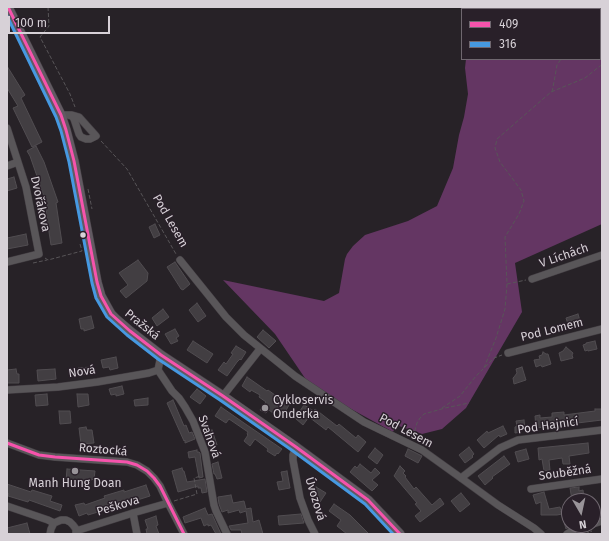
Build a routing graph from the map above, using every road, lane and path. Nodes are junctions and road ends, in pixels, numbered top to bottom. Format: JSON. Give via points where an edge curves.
{"nodes":[{"id":1,"x":8,"y":7,"type":"edge"},
{"id":2,"x":48,"y":7,"type":"edge"},
{"id":3,"x":560,"y":60,"type":"edge"},
{"id":4,"x":602,"y":65,"type":"edge"},
{"id":5,"x":552,"y":92,"type":"junction"},
{"id":6,"x":64,"y":115,"type":"junction"},
{"id":7,"x":79,"y":117,"type":"junction"},
{"id":8,"x":7,"y":128,"type":"edge"},
{"id":9,"x":96,"y":136,"type":"junction"},
{"id":10,"x":18,"y":162,"type":"junction"},
{"id":11,"x":7,"y":166,"type":"edge"},
{"id":12,"x":80,"y":244,"type":"dead end"},
{"id":13,"x":39,"y":254,"type":"junction"},
{"id":14,"x":602,"y":255,"type":"edge"},
{"id":15,"x":180,"y":260,"type":"joint"},
{"id":16,"x":7,"y":262,"type":"edge"},
{"id":17,"x":532,"y":279,"type":"joint"},
{"id":18,"x":507,"y":284,"type":"junction"},
{"id":19,"x":602,"y":329,"type":"edge"},
{"id":20,"x":260,"y":349,"type":"junction"},
{"id":21,"x":508,"y":353,"type":"joint"},
{"id":22,"x":161,"y":355,"type":"junction"},
{"id":23,"x":484,"y":368,"type":"junction"},
{"id":24,"x":158,"y":370,"type":"junction"},
{"id":25,"x":7,"y":390,"type":"edge"},
{"id":26,"x":223,"y":396,"type":"junction"},
{"id":27,"x":469,"y":403,"type":"dead end"},
{"id":28,"x":442,"y":408,"type":"junction"},
{"id":29,"x":602,"y":430,"type":"edge"},
{"id":30,"x":7,"y":443,"type":"edge"},
{"id":31,"x":409,"y":445,"type":"junction"},
{"id":32,"x":296,"y":447,"type":"junction"},
{"id":33,"x":210,"y":475,"type":"junction"},
{"id":34,"x":461,"y":478,"type":"junction"},
{"id":35,"x":602,"y":479,"type":"edge"},
{"id":36,"x":531,"y":489,"type":"dead end"},
{"id":37,"x":178,"y":499,"type":"dead end"},
{"id":38,"x":168,"y":503,"type":"junction"},
{"id":39,"x":7,"y":506,"type":"edge"},
{"id":40,"x":133,"y":512,"type":"junction"},
{"id":41,"x":54,"y":524,"type":"junction"},
{"id":42,"x":76,"y":532,"type":"edge"},
{"id":43,"x":398,"y":533,"type":"edge"},
{"id":44,"x":50,"y":534,"type":"edge"},
{"id":45,"x":137,"y":534,"type":"edge"},
{"id":46,"x":184,"y":534,"type":"edge"},
{"id":47,"x":227,"y":534,"type":"edge"},
{"id":48,"x":315,"y":534,"type":"edge"},
{"id":49,"x":541,"y":534,"type":"edge"},
{"id":50,"x":585,"y":534,"type":"edge"},
{"id":51,"x":594,"y":534,"type":"edge"}],
"edges":[{"from":1,"to":6,"type":"main road","name":"Pražská"},
{"from":2,"to":7,"type":"path","via":[[49,26],[40,37]]},
{"from":3,"to":5,"type":"path"},
{"from":4,"to":5,"type":"path","via":[[585,78]]},
{"from":5,"to":18,"type":"path","via":[[498,139],[494,148],[500,162],[521,190],[524,201],[520,214],[505,237]]},
{"from":6,"to":7,"type":"street"},
{"from":6,"to":9,"type":"street","via":[[72,116],[81,137],[90,139]]},
{"from":6,"to":22,"type":"main road","name":"Pražská","via":[[98,288],[116,320]]},
{"from":7,"to":9,"type":"street"},
{"from":8,"to":10,"type":"street","name":"Dvořákova"},
{"from":9,"to":15,"type":"path","name":"Pod Lesem","via":[[127,169]]},
{"from":10,"to":11,"type":"street"},
{"from":10,"to":13,"type":"street","name":"Dvořákova","via":[[26,187]]},
{"from":12,"to":13,"type":"path","via":[[82,251],[48,260]]},
{"from":13,"to":16,"type":"street"},
{"from":14,"to":17,"type":"street","name":"V Líchách"},
{"from":15,"to":20,"type":"street","name":"Pod Lesem","via":[[226,317]]},
{"from":17,"to":18,"type":"path"},
{"from":18,"to":23,"type":"path","via":[[505,309]]},
{"from":19,"to":21,"type":"street","name":"Pod Lomem"},
{"from":20,"to":26,"type":"street"},
{"from":20,"to":31,"type":"street","name":"Pod Lesem","via":[[294,376],[364,422]]},
{"from":21,"to":23,"type":"path","via":[[494,358]]},
{"from":22,"to":24,"type":"street"},
{"from":22,"to":26,"type":"main road","name":"Pražská"},
{"from":23,"to":28,"type":"path","via":[[460,396]]},
{"from":24,"to":25,"type":"street","name":"Nová","via":[[97,382]]},
{"from":24,"to":33,"type":"street","name":"Svahová","via":[[193,420],[205,452]]},
{"from":26,"to":32,"type":"main road","name":"Pražská"},
{"from":27,"to":28,"type":"path"},
{"from":28,"to":31,"type":"path","via":[[420,418]]},
{"from":29,"to":34,"type":"street","name":"Pod Hajnicí","via":[[518,440],[500,448]]},
{"from":30,"to":38,"type":"street","name":"Roztocká","via":[[39,455],[137,465],[154,478]]},
{"from":31,"to":34,"type":"street","name":"Pod Lesem","via":[[422,450]]},
{"from":32,"to":43,"type":"main road","name":"Pražská","via":[[368,500]]},
{"from":32,"to":48,"type":"street","name":"Úvozová","via":[[293,460],[300,498]]},
{"from":33,"to":37,"type":"path","via":[[194,478],[197,494]]},
{"from":33,"to":47,"type":"street","name":"Svahová","via":[[216,511]]},
{"from":34,"to":49,"type":"street","name":"Pod Lesem"},
{"from":35,"to":36,"type":"street","name":"Souběžná"},
{"from":38,"to":40,"type":"street","name":"Peškova"},
{"from":38,"to":46,"type":"street","name":"Roztocká"},
{"from":39,"to":41,"type":"street"},
{"from":40,"to":42,"type":"street","name":"Peškova"},
{"from":40,"to":45,"type":"street"},
{"from":41,"to":42,"type":"street","via":[[66,520],[73,525]]},
{"from":41,"to":44,"type":"street"},
{"from":50,"to":51,"type":"path","via":[[592,531]]}]}
